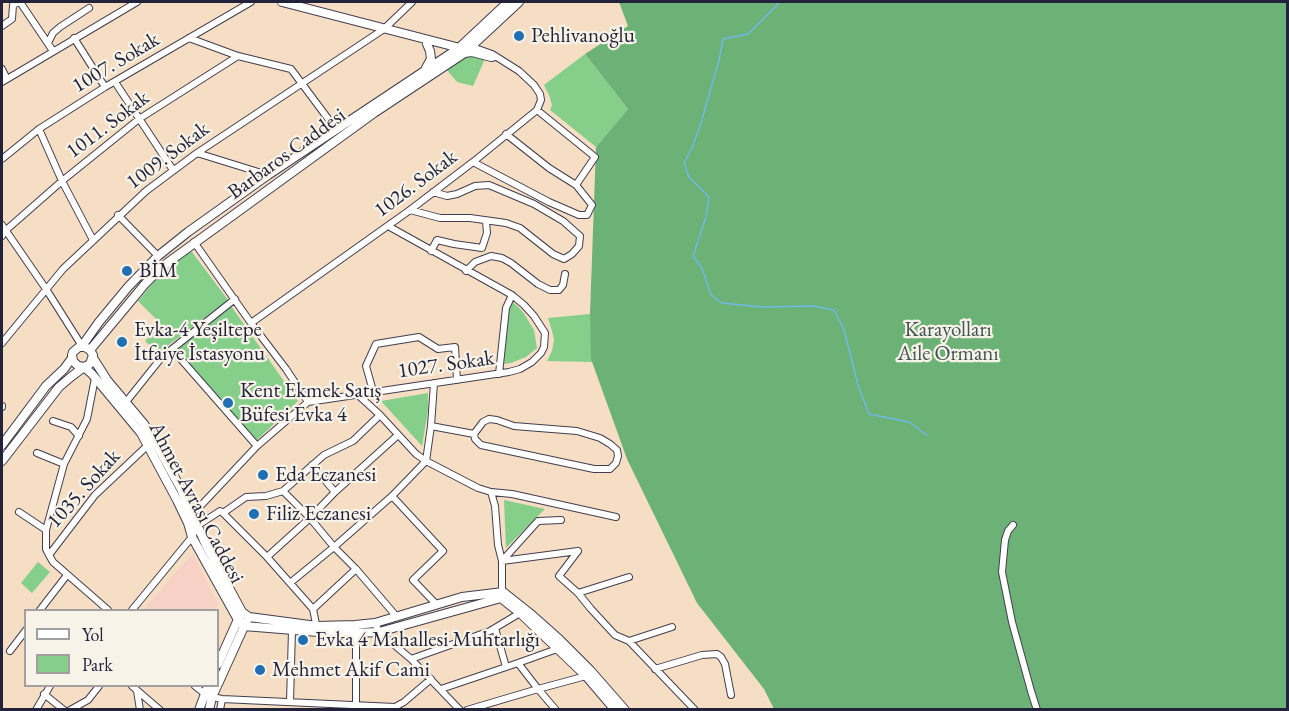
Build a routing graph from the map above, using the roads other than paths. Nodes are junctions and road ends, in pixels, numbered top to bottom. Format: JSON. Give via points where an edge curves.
{"nodes":[{"id":1,"x":20,"y":2,"type":"edge"},
{"id":2,"x":137,"y":2,"type":"edge"},
{"id":3,"x":251,"y":2,"type":"edge"},
{"id":4,"x":282,"y":2,"type":"edge"},
{"id":5,"x":412,"y":2,"type":"edge"},
{"id":6,"x":508,"y":2,"type":"edge"},
{"id":7,"x":519,"y":2,"type":"edge"},
{"id":8,"x":296,"y":3,"type":"edge"},
{"id":9,"x":89,"y":8,"type":"dead end"},
{"id":10,"x":2,"y":26,"type":"edge"},
{"id":11,"x":384,"y":29,"type":"junction"},
{"id":12,"x":489,"y":30,"type":"junction"},
{"id":13,"x":74,"y":38,"type":"junction"},
{"id":14,"x":189,"y":38,"type":"junction"},
{"id":15,"x":424,"y":41,"type":"junction"},
{"id":16,"x":48,"y":43,"type":"junction"},
{"id":17,"x":53,"y":51,"type":"junction"},
{"id":18,"x":461,"y":51,"type":"junction"},
{"id":19,"x":489,"y":53,"type":"junction"},
{"id":20,"x":238,"y":56,"type":"junction"},
{"id":21,"x":496,"y":57,"type":"junction"},
{"id":22,"x":2,"y":69,"type":"edge"},
{"id":23,"x":423,"y":72,"type":"junction"},
{"id":24,"x":4,"y":81,"type":"edge"},
{"id":25,"x":115,"y":82,"type":"junction"},
{"id":26,"x":303,"y":83,"type":"junction"},
{"id":27,"x":105,"y":87,"type":"junction"},
{"id":28,"x":537,"y":110,"type":"junction"},
{"id":29,"x":139,"y":119,"type":"junction"},
{"id":30,"x":332,"y":124,"type":"dead end"},
{"id":31,"x":39,"y":129,"type":"junction"},
{"id":32,"x":506,"y":134,"type":"junction"},
{"id":33,"x":197,"y":153,"type":"junction"},
{"id":34,"x":2,"y":159,"type":"edge"},
{"id":35,"x":473,"y":162,"type":"junction"},
{"id":36,"x":173,"y":170,"type":"junction"},
{"id":37,"x":268,"y":175,"type":"junction"},
{"id":38,"x":62,"y":181,"type":"junction"},
{"id":39,"x":576,"y":185,"type":"junction"},
{"id":40,"x":433,"y":192,"type":"junction"},
{"id":41,"x":410,"y":210,"type":"junction"},
{"id":42,"x":118,"y":215,"type":"junction"},
{"id":43,"x":486,"y":221,"type":"junction"},
{"id":44,"x":388,"y":226,"type":"junction"},
{"id":45,"x":3,"y":231,"type":"edge"},
{"id":46,"x":93,"y":240,"type":"junction"},
{"id":47,"x":194,"y":242,"type":"junction"},
{"id":48,"x":431,"y":251,"type":"junction"},
{"id":49,"x":158,"y":256,"type":"junction"},
{"id":50,"x":466,"y":271,"type":"junction"},
{"id":51,"x":565,"y":274,"type":"dead end"},
{"id":52,"x":46,"y":289,"type":"junction"},
{"id":53,"x":512,"y":295,"type":"junction"},
{"id":54,"x":235,"y":299,"type":"junction"},
{"id":55,"x":250,"y":323,"type":"junction"},
{"id":56,"x":2,"y":328,"type":"edge"},
{"id":57,"x":9,"y":334,"type":"junction"},
{"id":58,"x":2,"y":343,"type":"edge"},
{"id":59,"x":171,"y":349,"type":"junction"},
{"id":60,"x":88,"y":352,"type":"junction"},
{"id":61,"x":72,"y":358,"type":"junction"},
{"id":62,"x":84,"y":367,"type":"junction"},
{"id":63,"x":499,"y":374,"type":"junction"},
{"id":64,"x":95,"y":378,"type":"junction"},
{"id":65,"x":457,"y":380,"type":"junction"},
{"id":66,"x":434,"y":383,"type":"junction"},
{"id":67,"x":373,"y":391,"type":"junction"},
{"id":68,"x":357,"y":394,"type":"junction"},
{"id":69,"x":126,"y":402,"type":"junction"},
{"id":70,"x":308,"y":402,"type":"junction"},
{"id":71,"x":380,"y":415,"type":"junction"},
{"id":72,"x":53,"y":421,"type":"dead end"},
{"id":73,"x":431,"y":426,"type":"junction"},
{"id":74,"x":474,"y":434,"type":"junction"},
{"id":75,"x":398,"y":435,"type":"junction"},
{"id":76,"x":79,"y":436,"type":"junction"},
{"id":77,"x":151,"y":444,"type":"junction"},
{"id":78,"x":2,"y":445,"type":"edge"},
{"id":79,"x":257,"y":446,"type":"junction"},
{"id":80,"x":37,"y":453,"type":"dead end"},
{"id":81,"x":2,"y":461,"type":"edge"},
{"id":82,"x":426,"y":461,"type":"junction"},
{"id":83,"x":64,"y":464,"type":"junction"},
{"id":84,"x":312,"y":465,"type":"junction"},
{"id":85,"x":283,"y":491,"type":"junction"},
{"id":86,"x":335,"y":492,"type":"junction"},
{"id":87,"x":491,"y":492,"type":"junction"},
{"id":88,"x":392,"y":496,"type":"junction"},
{"id":89,"x":19,"y":512,"type":"dead end"},
{"id":90,"x":192,"y":513,"type":"junction"},
{"id":91,"x":223,"y":513,"type":"junction"},
{"id":92,"x":616,"y":517,"type":"dead end"},
{"id":93,"x":310,"y":518,"type":"junction"},
{"id":94,"x":561,"y":520,"type":"dead end"},
{"id":95,"x":193,"y":525,"type":"junction"},
{"id":96,"x":1012,"y":525,"type":"dead end"},
{"id":97,"x":46,"y":530,"type":"junction"},
{"id":98,"x":192,"y":537,"type":"junction"},
{"id":99,"x":334,"y":547,"type":"junction"},
{"id":100,"x":49,"y":555,"type":"junction"},
{"id":101,"x":267,"y":557,"type":"junction"},
{"id":102,"x":502,"y":561,"type":"junction"},
{"id":103,"x":356,"y":569,"type":"junction"},
{"id":104,"x":68,"y":575,"type":"junction"},
{"id":105,"x":629,"y":577,"type":"dead end"},
{"id":106,"x":290,"y":583,"type":"junction"},
{"id":107,"x":578,"y":593,"type":"junction"},
{"id":108,"x":502,"y":595,"type":"junction"},
{"id":109,"x":437,"y":605,"type":"junction"},
{"id":110,"x":41,"y":609,"type":"edge"},
{"id":111,"x":105,"y":609,"type":"edge"},
{"id":112,"x":133,"y":609,"type":"edge"},
{"id":113,"x":313,"y":609,"type":"junction"},
{"id":114,"x":520,"y":613,"type":"junction"},
{"id":115,"x":397,"y":617,"type":"junction"},
{"id":116,"x":243,"y":618,"type":"junction"},
{"id":117,"x":377,"y":627,"type":"junction"},
{"id":118,"x":672,"y":627,"type":"dead end"},
{"id":119,"x":495,"y":628,"type":"junction"},
{"id":120,"x":318,"y":629,"type":"junction"},
{"id":121,"x":356,"y":629,"type":"junction"},
{"id":122,"x":292,"y":630,"type":"junction"},
{"id":123,"x":24,"y":633,"type":"edge"},
{"id":124,"x":629,"y":641,"type":"junction"},
{"id":125,"x":557,"y":648,"type":"junction"},
{"id":126,"x":10,"y":651,"type":"dead end"},
{"id":127,"x":411,"y":659,"type":"junction"},
{"id":128,"x":219,"y":662,"type":"edge"},
{"id":129,"x":518,"y":663,"type":"junction"},
{"id":130,"x":506,"y":667,"type":"junction"},
{"id":131,"x":655,"y":669,"type":"junction"},
{"id":132,"x":586,"y":676,"type":"junction"},
{"id":133,"x":431,"y":679,"type":"junction"},
{"id":134,"x":219,"y":680,"type":"edge"},
{"id":135,"x":49,"y":687,"type":"edge"},
{"id":136,"x":98,"y":687,"type":"edge"},
{"id":137,"x":134,"y":688,"type":"edge"},
{"id":138,"x":441,"y":689,"type":"junction"},
{"id":139,"x":538,"y":689,"type":"junction"},
{"id":140,"x":208,"y":692,"type":"edge"},
{"id":141,"x":44,"y":694,"type":"junction"},
{"id":142,"x":731,"y":695,"type":"dead end"},
{"id":143,"x":222,"y":699,"type":"junction"},
{"id":144,"x":286,"y":702,"type":"junction"},
{"id":145,"x":327,"y":706,"type":"edge"},
{"id":146,"x":357,"y":707,"type":"edge"},
{"id":147,"x":396,"y":708,"type":"edge"},
{"id":148,"x":614,"y":709,"type":"edge"},
{"id":149,"x":36,"y":710,"type":"edge"},
{"id":150,"x":64,"y":710,"type":"edge"},
{"id":151,"x":70,"y":710,"type":"edge"},
{"id":152,"x":140,"y":710,"type":"edge"},
{"id":153,"x":160,"y":710,"type":"edge"},
{"id":154,"x":199,"y":710,"type":"edge"},
{"id":155,"x":209,"y":710,"type":"edge"},
{"id":156,"x":220,"y":710,"type":"edge"},
{"id":157,"x":282,"y":710,"type":"edge"},
{"id":158,"x":460,"y":710,"type":"edge"},
{"id":159,"x":467,"y":710,"type":"edge"},
{"id":160,"x":556,"y":710,"type":"edge"},
{"id":161,"x":625,"y":710,"type":"edge"},
{"id":162,"x":695,"y":710,"type":"edge"},
{"id":163,"x":1037,"y":710,"type":"edge"}],
"edges":[{"from":1,"to":10,"type":"street","via":[[13,5],[12,19]]},
{"from":1,"to":16,"type":"street"},
{"from":2,"to":13,"type":"street"},
{"from":3,"to":14,"type":"street","name":"1007. Sokak"},
{"from":4,"to":8,"type":"main road"},
{"from":5,"to":11,"type":"street","name":"1009. Sokak"},
{"from":6,"to":18,"type":"main road","name":"Barbaros Caddesi"},
{"from":7,"to":12,"type":"main road","name":"Barbaros Caddesi"},
{"from":8,"to":11,"type":"main road"},
{"from":9,"to":16,"type":"street","via":[[60,27]]},
{"from":11,"to":15,"type":"main road"},
{"from":11,"to":26,"type":"street","name":"1009. Sokak"},
{"from":12,"to":18,"type":"main road","name":"Barbaros Caddesi"},
{"from":12,"to":19,"type":"street","via":[[485,43]]},
{"from":13,"to":17,"type":"street"},
{"from":13,"to":27,"type":"street"},
{"from":14,"to":20,"type":"street"},
{"from":14,"to":25,"type":"street","name":"1007. Sokak"},
{"from":15,"to":18,"type":"main road"},
{"from":15,"to":23,"type":"main road","via":[[431,59]]},
{"from":16,"to":17,"type":"street"},
{"from":17,"to":24,"type":"street"},
{"from":18,"to":19,"type":"street","via":[[475,48]]},
{"from":18,"to":21,"type":"street"},
{"from":18,"to":23,"type":"main road","name":"Barbaros Caddesi"},
{"from":18,"to":47,"type":"main road","name":"Barbaros Caddesi"},
{"from":19,"to":21,"type":"street"},
{"from":20,"to":26,"type":"street","via":[[291,69]]},
{"from":20,"to":29,"type":"street","name":"1011. Sokak"},
{"from":21,"to":28,"type":"street","via":[[534,85],[541,100]]},
{"from":22,"to":24,"type":"street"},
{"from":23,"to":37,"type":"main road","name":"Barbaros Caddesi"},
{"from":25,"to":27,"type":"street","name":"1007. Sokak"},
{"from":25,"to":29,"type":"street"},
{"from":26,"to":30,"type":"street"},
{"from":26,"to":33,"type":"street","name":"1009. Sokak"},
{"from":27,"to":31,"type":"street","name":"1007. Sokak"},
{"from":28,"to":32,"type":"street","name":"1026. Sokak"},
{"from":28,"to":39,"type":"street","via":[[595,157]]},
{"from":29,"to":36,"type":"street"},
{"from":29,"to":38,"type":"street","name":"1011. Sokak"},
{"from":31,"to":34,"type":"street","name":"1007. Sokak"},
{"from":31,"to":38,"type":"street"},
{"from":32,"to":35,"type":"street","name":"1026. Sokak"},
{"from":32,"to":39,"type":"street"},
{"from":33,"to":36,"type":"street","name":"1009. Sokak"},
{"from":33,"to":37,"type":"street"},
{"from":35,"to":39,"type":"street","via":[[549,202],[587,215],[592,205]]},
{"from":35,"to":40,"type":"street","name":"1026. Sokak"},
{"from":36,"to":42,"type":"street","name":"1009. Sokak"},
{"from":37,"to":49,"type":"main road","name":"Barbaros Caddesi"},
{"from":38,"to":45,"type":"street","name":"1011. Sokak"},
{"from":38,"to":46,"type":"street"},
{"from":40,"to":41,"type":"street","name":"1026. Sokak"},
{"from":40,"to":43,"type":"street","via":[[447,196],[489,185],[562,221],[579,236],[579,246],[564,259],[520,228]]},
{"from":41,"to":43,"type":"street","via":[[440,218]]},
{"from":41,"to":44,"type":"street","name":"1026. Sokak"},
{"from":42,"to":46,"type":"street","name":"1009. Sokak"},
{"from":42,"to":49,"type":"street"},
{"from":43,"to":48,"type":"street","via":[[482,248],[437,240]]},
{"from":44,"to":48,"type":"street","name":"1027. Sokak"},
{"from":44,"to":55,"type":"street","name":"1026. Sokak"},
{"from":45,"to":52,"type":"street"},
{"from":46,"to":52,"type":"street","name":"1009. Sokak"},
{"from":47,"to":54,"type":"street"},
{"from":47,"to":60,"type":"main road","name":"Barbaros Caddesi","via":[[145,284]]},
{"from":48,"to":50,"type":"street","name":"1027. Sokak"},
{"from":49,"to":60,"type":"main road","name":"Barbaros Caddesi","via":[[99,322]]},
{"from":50,"to":51,"type":"street","via":[[478,260],[502,258],[550,290],[559,290],[564,285]]},
{"from":50,"to":53,"type":"street","name":"1027. Sokak"},
{"from":52,"to":57,"type":"street","name":"1009. Sokak"},
{"from":52,"to":60,"type":"street"},
{"from":53,"to":63,"type":"street","via":[[506,308]]},
{"from":53,"to":63,"type":"street","name":"1027. Sokak","via":[[534,316],[545,333],[545,341],[532,363]]},
{"from":54,"to":55,"type":"street"},
{"from":54,"to":59,"type":"street"},
{"from":55,"to":70,"type":"street"},
{"from":56,"to":57,"type":"street"},
{"from":57,"to":58,"type":"street","name":"1009. Sokak"},
{"from":59,"to":69,"type":"street"},
{"from":59,"to":79,"type":"street"},
{"from":60,"to":61,"type":"main road","via":[[76,349]]},
{"from":60,"to":62,"type":"main road","via":[[90,364]]},
{"from":60,"to":69,"type":"main road","name":"Ahmet Avrası Caddesi"},
{"from":61,"to":62,"type":"main road"},
{"from":61,"to":78,"type":"main road"},
{"from":62,"to":64,"type":"main road","name":"Ahmet Avrası Caddesi"},
{"from":62,"to":81,"type":"main road","via":[[59,387]]},
{"from":63,"to":65,"type":"street","name":"1027. Sokak"},
{"from":64,"to":76,"type":"street","via":[[87,419]]},
{"from":64,"to":77,"type":"main road","name":"Ahmet Avrası Caddesi"},
{"from":65,"to":66,"type":"street","name":"1027. Sokak"},
{"from":65,"to":67,"type":"street","via":[[455,347],[438,349],[419,337],[376,344],[366,366]]},
{"from":66,"to":67,"type":"street","name":"1027. Sokak"},
{"from":66,"to":73,"type":"street"},
{"from":67,"to":68,"type":"street","name":"1027. Sokak"},
{"from":68,"to":70,"type":"street","name":"1027. Sokak"},
{"from":68,"to":71,"type":"street"},
{"from":69,"to":77,"type":"main road","name":"Ahmet Avrası Caddesi","via":[[144,424]]},
{"from":70,"to":79,"type":"street"},
{"from":71,"to":75,"type":"street"},
{"from":71,"to":84,"type":"street","via":[[353,441]]},
{"from":72,"to":76,"type":"street","via":[[71,427]]},
{"from":73,"to":74,"type":"street"},
{"from":73,"to":82,"type":"street"},
{"from":74,"to":74,"type":"street","via":[[489,419],[514,426],[577,430],[610,444],[618,456],[610,468],[594,469],[481,445]]},
{"from":75,"to":82,"type":"street"},
{"from":75,"to":86,"type":"street"},
{"from":76,"to":83,"type":"street"},
{"from":77,"to":90,"type":"main road","name":"Ahmet Avrası Caddesi"},
{"from":77,"to":95,"type":"main road","name":"Ahmet Avrası Caddesi"},
{"from":77,"to":100,"type":"street","name":"1035. Sokak","via":[[95,495]]},
{"from":79,"to":90,"type":"street"},
{"from":80,"to":83,"type":"street"},
{"from":82,"to":87,"type":"street"},
{"from":82,"to":88,"type":"street"},
{"from":83,"to":97,"type":"street"},
{"from":84,"to":85,"type":"street"},
{"from":84,"to":86,"type":"street"},
{"from":85,"to":91,"type":"street","via":[[246,497]]},
{"from":85,"to":93,"type":"street"},
{"from":86,"to":93,"type":"street"},
{"from":87,"to":92,"type":"street"},
{"from":87,"to":102,"type":"street"},
{"from":88,"to":99,"type":"street"},
{"from":88,"to":109,"type":"street","via":[[443,551],[413,580]]},
{"from":89,"to":97,"type":"street"},
{"from":90,"to":95,"type":"main road","name":"Ahmet Avrası Caddesi"},
{"from":91,"to":95,"type":"street"},
{"from":91,"to":101,"type":"street"},
{"from":93,"to":99,"type":"street"},
{"from":93,"to":101,"type":"street"},
{"from":94,"to":102,"type":"street","via":[[538,521]]},
{"from":95,"to":98,"type":"main road","name":"Ahmet Avrası Caddesi"},
{"from":95,"to":116,"type":"main road","name":"Ahmet Avrası Caddesi"},
{"from":96,"to":163,"type":"street","via":[[1005,540],[1002,572]]},
{"from":97,"to":100,"type":"street"},
{"from":98,"to":112,"type":"street"},
{"from":98,"to":116,"type":"main road","name":"Ahmet Avrası Caddesi"},
{"from":99,"to":103,"type":"street"},
{"from":99,"to":106,"type":"street"},
{"from":100,"to":104,"type":"street","name":"1035. Sokak"},
{"from":101,"to":106,"type":"street"},
{"from":102,"to":107,"type":"street","via":[[578,550],[559,576]]},
{"from":102,"to":108,"type":"street"},
{"from":103,"to":113,"type":"street"},
{"from":103,"to":115,"type":"street"},
{"from":104,"to":110,"type":"street"},
{"from":104,"to":111,"type":"street","name":"1035. Sokak"},
{"from":105,"to":107,"type":"street"},
{"from":106,"to":113,"type":"street"},
{"from":107,"to":124,"type":"street","via":[[615,635]]},
{"from":108,"to":109,"type":"main road","via":[[462,597]]},
{"from":108,"to":114,"type":"main road"},
{"from":108,"to":117,"type":"main road"},
{"from":108,"to":161,"type":"main road","via":[[559,639]]},
{"from":109,"to":115,"type":"main road"},
{"from":113,"to":120,"type":"street"},
{"from":114,"to":119,"type":"street"},
{"from":114,"to":125,"type":"main road"},
{"from":115,"to":117,"type":"main road"},
{"from":116,"to":120,"type":"main road"},
{"from":116,"to":122,"type":"main road"},
{"from":116,"to":128,"type":"main road"},
{"from":116,"to":134,"type":"main road"},
{"from":117,"to":121,"type":"main road"},
{"from":117,"to":127,"type":"street"},
{"from":118,"to":124,"type":"street"},
{"from":119,"to":127,"type":"street"},
{"from":119,"to":130,"type":"street"},
{"from":120,"to":121,"type":"main road"},
{"from":120,"to":122,"type":"main road"},
{"from":121,"to":146,"type":"street"},
{"from":122,"to":144,"type":"street"},
{"from":123,"to":126,"type":"street"},
{"from":124,"to":131,"type":"street"},
{"from":125,"to":129,"type":"street"},
{"from":125,"to":132,"type":"main road"},
{"from":127,"to":133,"type":"street"},
{"from":129,"to":130,"type":"street"},
{"from":129,"to":139,"type":"street"},
{"from":130,"to":138,"type":"street"},
{"from":131,"to":142,"type":"street","via":[[717,654],[725,663]]},
{"from":131,"to":162,"type":"street"},
{"from":132,"to":139,"type":"street"},
{"from":132,"to":148,"type":"main road"},
{"from":133,"to":138,"type":"street"},
{"from":133,"to":147,"type":"street"},
{"from":135,"to":141,"type":"street"},
{"from":136,"to":151,"type":"street","via":[[88,700]]},
{"from":137,"to":152,"type":"street"},
{"from":137,"to":153,"type":"street"},
{"from":138,"to":158,"type":"street"},
{"from":139,"to":159,"type":"street"},
{"from":139,"to":160,"type":"street"},
{"from":140,"to":143,"type":"street"},
{"from":140,"to":154,"type":"main road"},
{"from":140,"to":155,"type":"main road"},
{"from":141,"to":149,"type":"street"},
{"from":141,"to":150,"type":"street"},
{"from":143,"to":144,"type":"street"},
{"from":143,"to":156,"type":"street"},
{"from":144,"to":145,"type":"street"},
{"from":144,"to":157,"type":"street"},
{"from":145,"to":146,"type":"street"},
{"from":146,"to":147,"type":"street"}]}
